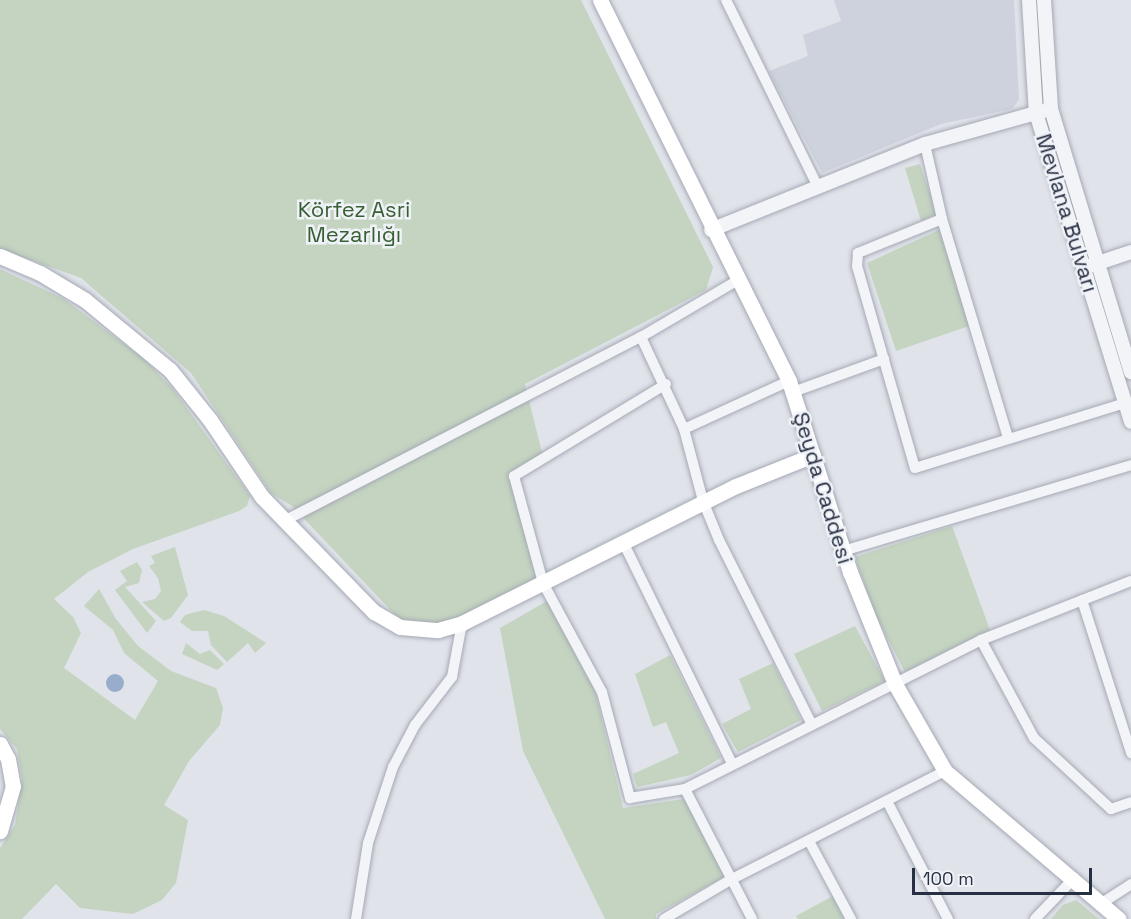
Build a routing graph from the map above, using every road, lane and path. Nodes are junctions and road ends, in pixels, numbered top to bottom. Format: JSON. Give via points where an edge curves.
{"nodes":[{"id":1,"x":600,"y":0,"type":"edge"},
{"id":2,"x":726,"y":0,"type":"edge"},
{"id":3,"x":1029,"y":0,"type":"edge"},
{"id":4,"x":1044,"y":0,"type":"edge"},
{"id":5,"x":1051,"y":109,"type":"junction"},
{"id":6,"x":1036,"y":113,"type":"junction"},
{"id":7,"x":925,"y":144,"type":"junction"},
{"id":8,"x":818,"y":186,"type":"junction"},
{"id":9,"x":942,"y":219,"type":"junction"},
{"id":10,"x":711,"y":230,"type":"junction"},
{"id":11,"x":1131,"y":252,"type":"edge"},
{"id":12,"x":0,"y":256,"type":"edge"},
{"id":13,"x":1098,"y":263,"type":"junction"},
{"id":14,"x":1084,"y":267,"type":"junction"},
{"id":15,"x":738,"y":280,"type":"junction"},
{"id":16,"x":641,"y":337,"type":"junction"},
{"id":17,"x":884,"y":359,"type":"junction"},
{"id":18,"x":1131,"y":372,"type":"edge"},
{"id":19,"x":666,"y":384,"type":"junction"},
{"id":20,"x":791,"y":386,"type":"junction"},
{"id":21,"x":1125,"y":403,"type":"junction"},
{"id":22,"x":1131,"y":422,"type":"edge"},
{"id":23,"x":684,"y":429,"type":"junction"},
{"id":24,"x":1008,"y":438,"type":"junction"},
{"id":25,"x":813,"y":455,"type":"junction"},
{"id":26,"x":1131,"y":465,"type":"edge"},
{"id":27,"x":704,"y":501,"type":"junction"},
{"id":28,"x":284,"y":521,"type":"junction"},
{"id":29,"x":623,"y":542,"type":"junction"},
{"id":30,"x":843,"y":551,"type":"junction"},
{"id":31,"x":1131,"y":581,"type":"edge"},
{"id":32,"x":543,"y":583,"type":"junction"},
{"id":33,"x":1082,"y":600,"type":"junction"},
{"id":34,"x":462,"y":623,"type":"junction"},
{"id":35,"x":981,"y":640,"type":"junction"},
{"id":36,"x":895,"y":684,"type":"junction"},
{"id":37,"x":811,"y":723,"type":"junction"},
{"id":38,"x":0,"y":744,"type":"edge"},
{"id":39,"x":1131,"y":753,"type":"edge"},
{"id":40,"x":732,"y":764,"type":"junction"},
{"id":41,"x":945,"y":771,"type":"junction"},
{"id":42,"x":685,"y":789,"type":"junction"},
{"id":43,"x":887,"y":801,"type":"junction"},
{"id":44,"x":1131,"y":802,"type":"edge"},
{"id":45,"x":0,"y":831,"type":"edge"},
{"id":46,"x":809,"y":841,"type":"junction"},
{"id":47,"x":1074,"y":878,"type":"junction"},
{"id":48,"x":732,"y":879,"type":"junction"},
{"id":49,"x":1131,"y":884,"type":"edge"},
{"id":50,"x":1102,"y":903,"type":"junction"},
{"id":51,"x":1131,"y":915,"type":"edge"},
{"id":52,"x":356,"y":919,"type":"edge"},
{"id":53,"x":664,"y":919,"type":"edge"},
{"id":54,"x":753,"y":919,"type":"edge"},
{"id":55,"x":851,"y":919,"type":"edge"},
{"id":56,"x":948,"y":919,"type":"edge"},
{"id":57,"x":1035,"y":919,"type":"edge"},
{"id":58,"x":1119,"y":919,"type":"edge"},
{"id":59,"x":1125,"y":919,"type":"edge"}],
"edges":[{"from":1,"to":10,"type":"main road","name":"Şeyda Caddesi"},
{"from":2,"to":8,"type":"street"},
{"from":3,"to":6,"type":"street","name":"Mevlana Bulvarı"},
{"from":4,"to":5,"type":"street","name":"Mevlana Bulvarı"},
{"from":5,"to":6,"type":"street"},
{"from":5,"to":13,"type":"street","name":"Mevlana Bulvarı"},
{"from":6,"to":7,"type":"street"},
{"from":6,"to":14,"type":"street","name":"Mevlana Bulvarı"},
{"from":7,"to":8,"type":"street"},
{"from":7,"to":9,"type":"street"},
{"from":8,"to":10,"type":"street"},
{"from":9,"to":17,"type":"street","via":[[858,254],[857,266]]},
{"from":9,"to":24,"type":"street"},
{"from":10,"to":15,"type":"main road","name":"Şeyda Caddesi"},
{"from":11,"to":13,"type":"street"},
{"from":12,"to":28,"type":"main road","via":[[85,300],[170,370],[210,420],[262,497]]},
{"from":13,"to":14,"type":"street"},
{"from":13,"to":18,"type":"street","name":"Mevlana Bulvarı"},
{"from":14,"to":21,"type":"street","name":"Mevlana Bulvarı"},
{"from":15,"to":16,"type":"street"},
{"from":15,"to":20,"type":"main road","name":"Şeyda Caddesi"},
{"from":16,"to":19,"type":"street"},
{"from":16,"to":28,"type":"street"},
{"from":17,"to":20,"type":"street"},
{"from":17,"to":24,"type":"street","via":[[915,468]]},
{"from":19,"to":23,"type":"street"},
{"from":19,"to":32,"type":"street","via":[[514,476]]},
{"from":20,"to":23,"type":"street"},
{"from":20,"to":25,"type":"main road","name":"Şeyda Caddesi"},
{"from":21,"to":22,"type":"street","name":"Mevlana Bulvarı"},
{"from":21,"to":24,"type":"street"},
{"from":23,"to":27,"type":"street"},
{"from":25,"to":27,"type":"main road"},
{"from":25,"to":30,"type":"main road","name":"Şeyda Caddesi"},
{"from":26,"to":30,"type":"street"},
{"from":27,"to":29,"type":"main road"},
{"from":27,"to":37,"type":"street"},
{"from":28,"to":34,"type":"main road","via":[[389,623],[422,631]]},
{"from":29,"to":32,"type":"main road"},
{"from":29,"to":40,"type":"street"},
{"from":30,"to":36,"type":"main road","name":"Şeyda Caddesi"},
{"from":31,"to":33,"type":"street"},
{"from":32,"to":34,"type":"main road"},
{"from":32,"to":42,"type":"street","via":[[602,692],[630,798]]},
{"from":33,"to":35,"type":"street"},
{"from":33,"to":39,"type":"street"},
{"from":34,"to":52,"type":"street","via":[[452,677],[415,724],[393,767],[368,843]]},
{"from":35,"to":36,"type":"street"},
{"from":35,"to":44,"type":"street","via":[[1034,738],[1111,808]]},
{"from":36,"to":37,"type":"street"},
{"from":36,"to":41,"type":"main road","name":"Şeyda Caddesi"},
{"from":37,"to":40,"type":"street"},
{"from":38,"to":45,"type":"main road","via":[[8,759],[13,786]]},
{"from":40,"to":42,"type":"street"},
{"from":41,"to":43,"type":"street"},
{"from":41,"to":47,"type":"main road","name":"Şeyda Caddesi"},
{"from":42,"to":48,"type":"street"},
{"from":43,"to":46,"type":"street"},
{"from":43,"to":56,"type":"street"},
{"from":46,"to":48,"type":"street"},
{"from":46,"to":55,"type":"street"},
{"from":47,"to":50,"type":"main road","name":"Şeyda Caddesi"},
{"from":47,"to":57,"type":"street"},
{"from":48,"to":53,"type":"street"},
{"from":48,"to":54,"type":"street"},
{"from":49,"to":50,"type":"street"},
{"from":50,"to":58,"type":"main road","name":"Şeyda Caddesi"},
{"from":51,"to":59,"type":"street"}]}
